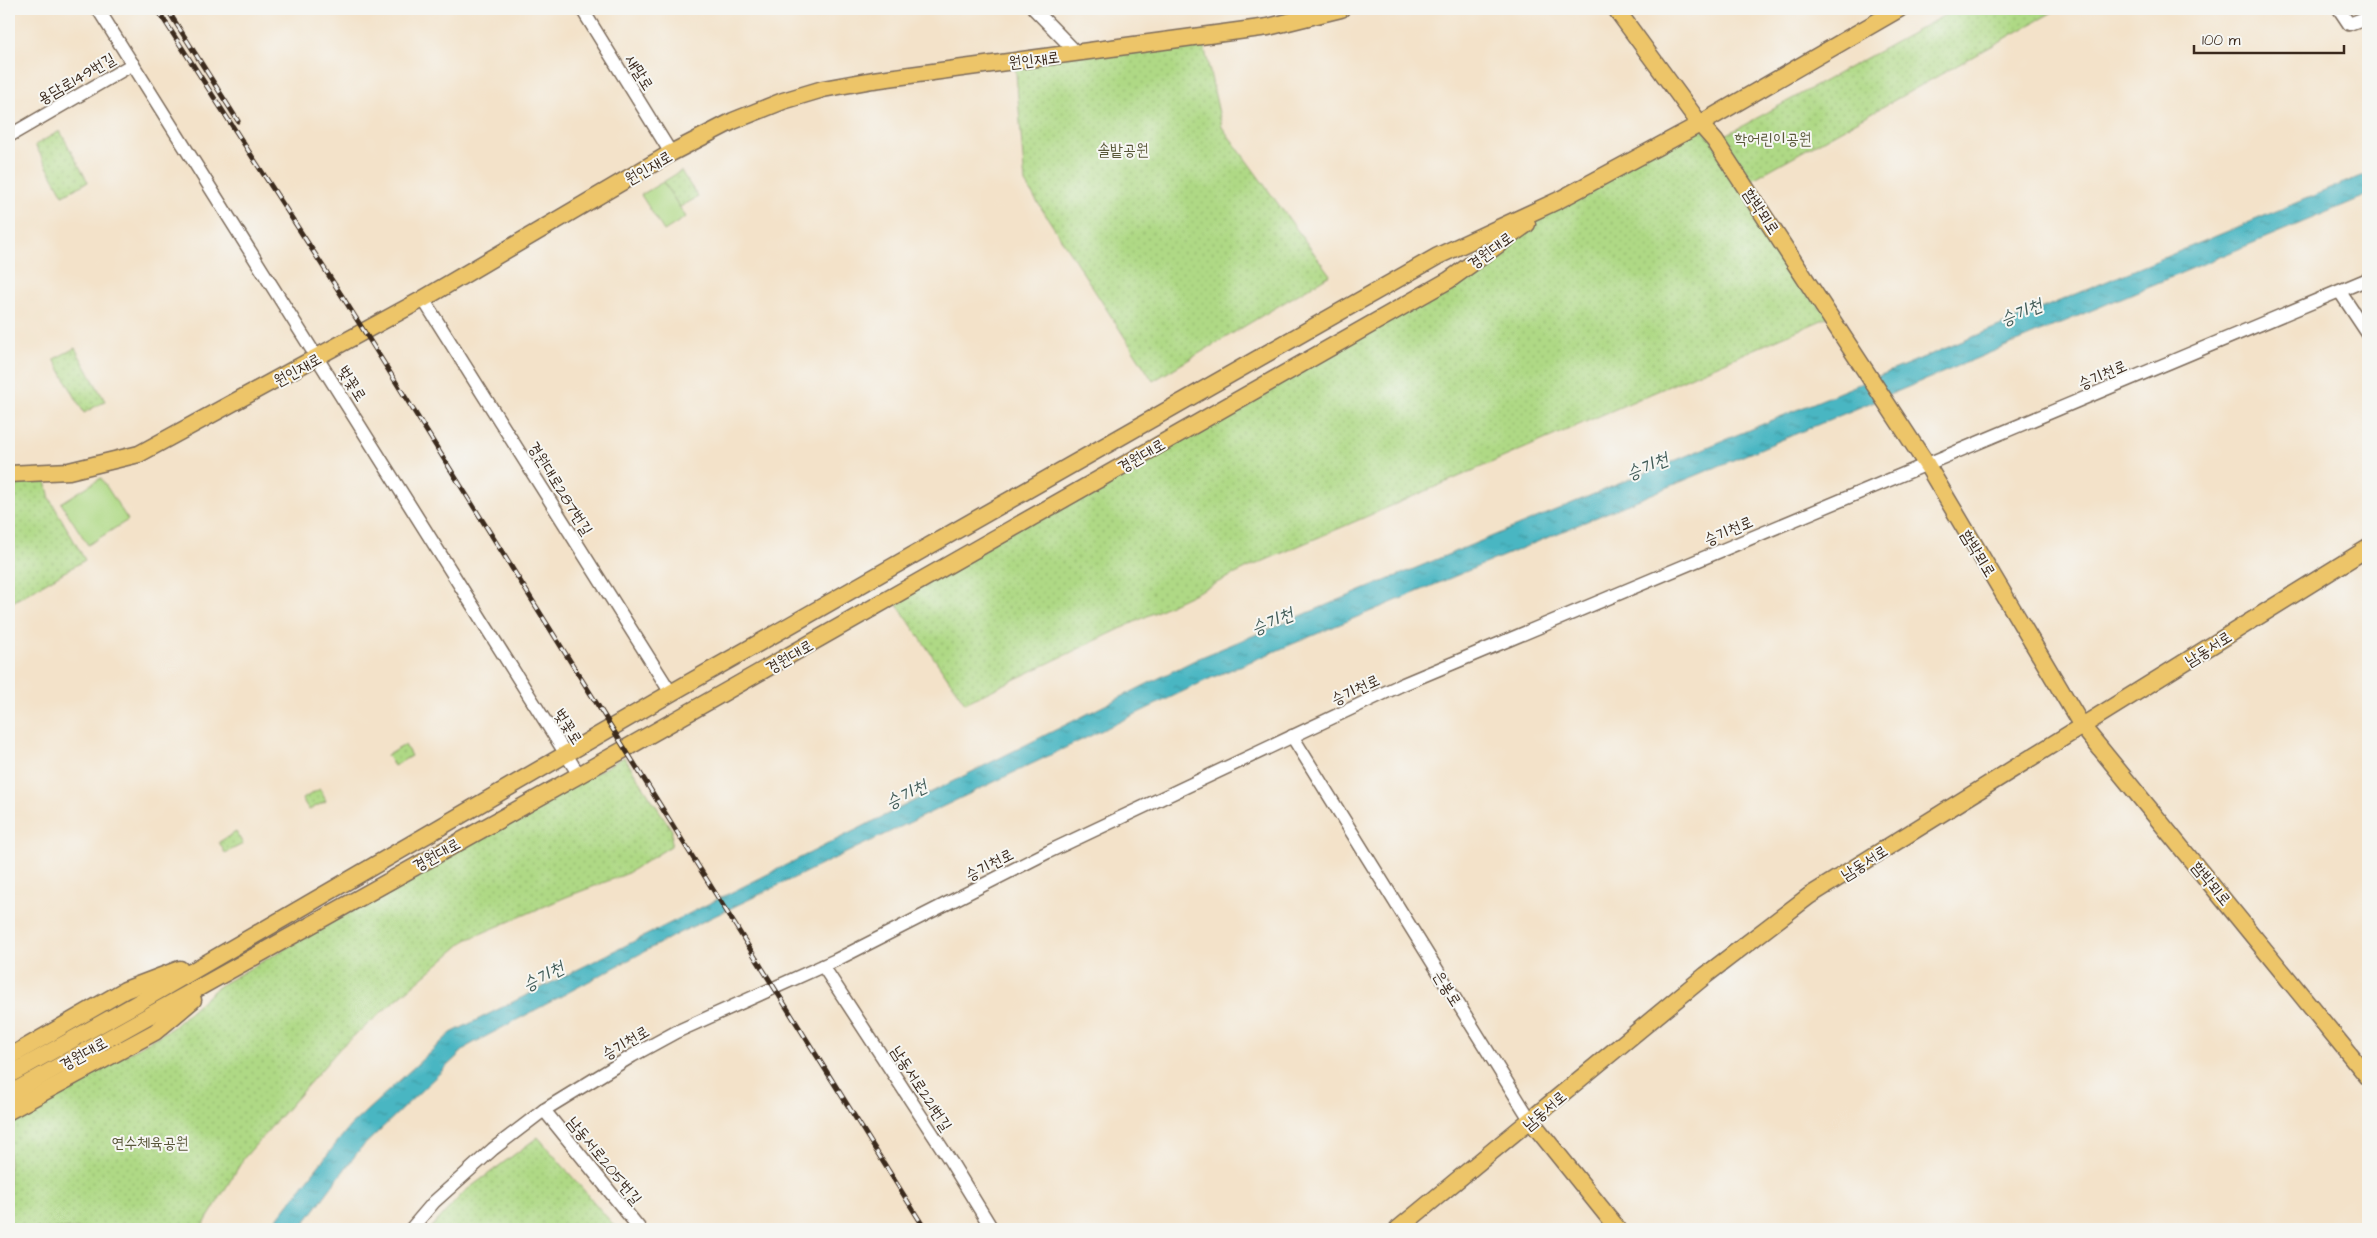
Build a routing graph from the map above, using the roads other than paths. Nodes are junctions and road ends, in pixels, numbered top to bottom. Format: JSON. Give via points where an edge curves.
{"nodes":[{"id":1,"x":98,"y":9,"type":"edge"},
{"id":2,"x":582,"y":9,"type":"edge"},
{"id":3,"x":1034,"y":9,"type":"edge"},
{"id":4,"x":1341,"y":9,"type":"edge"},
{"id":5,"x":1616,"y":9,"type":"edge"},
{"id":6,"x":1899,"y":9,"type":"edge"},
{"id":7,"x":2339,"y":9,"type":"edge"},
{"id":8,"x":2368,"y":17,"type":"edge"},
{"id":9,"x":1077,"y":53,"type":"junction"},
{"id":10,"x":133,"y":64,"type":"junction"},
{"id":11,"x":1700,"y":124,"type":"junction"},
{"id":12,"x":9,"y":136,"type":"edge"},
{"id":13,"x":671,"y":153,"type":"junction"},
{"id":14,"x":1559,"y":200,"type":"junction"},
{"id":15,"x":2368,"y":279,"type":"edge"},
{"id":16,"x":2340,"y":292,"type":"junction"},
{"id":17,"x":423,"y":300,"type":"junction"},
{"id":18,"x":2368,"y":334,"type":"edge"},
{"id":19,"x":318,"y":358,"type":"junction"},
{"id":20,"x":1927,"y":465,"type":"junction"},
{"id":21,"x":9,"y":474,"type":"edge"},
{"id":22,"x":2368,"y":548,"type":"edge"},
{"id":23,"x":671,"y":693,"type":"junction"},
{"id":24,"x":2082,"y":726,"type":"junction"},
{"id":25,"x":1292,"y":736,"type":"junction"},
{"id":26,"x":566,"y":754,"type":"junction"},
{"id":27,"x":579,"y":775,"type":"junction"},
{"id":28,"x":222,"y":953,"type":"junction"},
{"id":29,"x":823,"y":966,"type":"junction"},
{"id":30,"x":232,"y":968,"type":"junction"},
{"id":31,"x":9,"y":1057,"type":"edge"},
{"id":32,"x":9,"y":1076,"type":"edge"},
{"id":33,"x":2368,"y":1077,"type":"edge"},
{"id":34,"x":9,"y":1094,"type":"edge"},
{"id":35,"x":544,"y":1110,"type":"junction"},
{"id":36,"x":9,"y":1111,"type":"edge"},
{"id":37,"x":1531,"y":1121,"type":"junction"},
{"id":38,"x":411,"y":1229,"type":"edge"},
{"id":39,"x":640,"y":1229,"type":"edge"},
{"id":40,"x":992,"y":1229,"type":"edge"},
{"id":41,"x":1398,"y":1229,"type":"edge"},
{"id":42,"x":1618,"y":1229,"type":"edge"}],
"edges":[{"from":1,"to":10,"type":"street","name":"벚꽃로"},
{"from":2,"to":13,"type":"street","name":"새말로"},
{"from":3,"to":9,"type":"street"},
{"from":4,"to":9,"type":"main road","name":"원인재로","via":[[1268,28]]},
{"from":5,"to":11,"type":"main road","name":"함박뫼로"},
{"from":6,"to":11,"type":"main road","name":"경원대로"},
{"from":7,"to":8,"type":"street","via":[[2348,24]]},
{"from":9,"to":13,"type":"main road","name":"원인재로","via":[[823,89],[734,121]]},
{"from":10,"to":12,"type":"street","name":"용담로149번길"},
{"from":10,"to":19,"type":"street","name":"벚꽃로"},
{"from":11,"to":14,"type":"main road","name":"경원대로"},
{"from":11,"to":20,"type":"main road","name":"함박뫼로","via":[[1744,184]]},
{"from":13,"to":17,"type":"main road","name":"원인재로"},
{"from":14,"to":23,"type":"main road","name":"경원대로","via":[[1438,256]]},
{"from":14,"to":27,"type":"main road","name":"경원대로","via":[[1449,280]]},
{"from":15,"to":16,"type":"street","name":"승기천로"},
{"from":16,"to":18,"type":"street"},
{"from":16,"to":20,"type":"street","name":"승기천로"},
{"from":17,"to":19,"type":"main road","name":"원인재로"},
{"from":17,"to":23,"type":"street","name":"경원대로287번길"},
{"from":19,"to":21,"type":"main road","name":"원인재로","via":[[139,454],[69,471]]},
{"from":19,"to":26,"type":"street","name":"벚꽃로"},
{"from":20,"to":24,"type":"main road","name":"함박뫼로"},
{"from":20,"to":25,"type":"street","name":"승기천로","via":[[1492,646]]},
{"from":22,"to":24,"type":"main road","name":"남동서로"},
{"from":23,"to":26,"type":"main road","name":"경원대로"},
{"from":24,"to":33,"type":"main road","name":"함박뫼로"},
{"from":24,"to":37,"type":"main road","name":"남동서로","via":[[1809,896],[1706,975]]},
{"from":25,"to":29,"type":"street","name":"승기천로","via":[[1048,852]]},
{"from":25,"to":37,"type":"street","name":"은봉로"},
{"from":26,"to":27,"type":"street","name":"벚꽃로"},
{"from":26,"to":28,"type":"main road","name":"경원대로"},
{"from":27,"to":30,"type":"main road","name":"경원대로"},
{"from":28,"to":31,"type":"main road","via":[[125,990]]},
{"from":28,"to":32,"type":"main road","name":"경원대로"},
{"from":29,"to":35,"type":"street","name":"승기천로","via":[[676,1032]]},
{"from":29,"to":40,"type":"street","name":"남동서로221번길"},
{"from":30,"to":34,"type":"main road","name":"경원대로"},
{"from":30,"to":36,"type":"main road","via":[[155,1032]]},
{"from":35,"to":38,"type":"street","name":"승기천로","via":[[493,1149],[434,1202]]},
{"from":35,"to":39,"type":"street","name":"남동서로205번길"},
{"from":37,"to":41,"type":"main road","name":"남동서로"},
{"from":37,"to":42,"type":"main road","name":"은봉로"}]}
